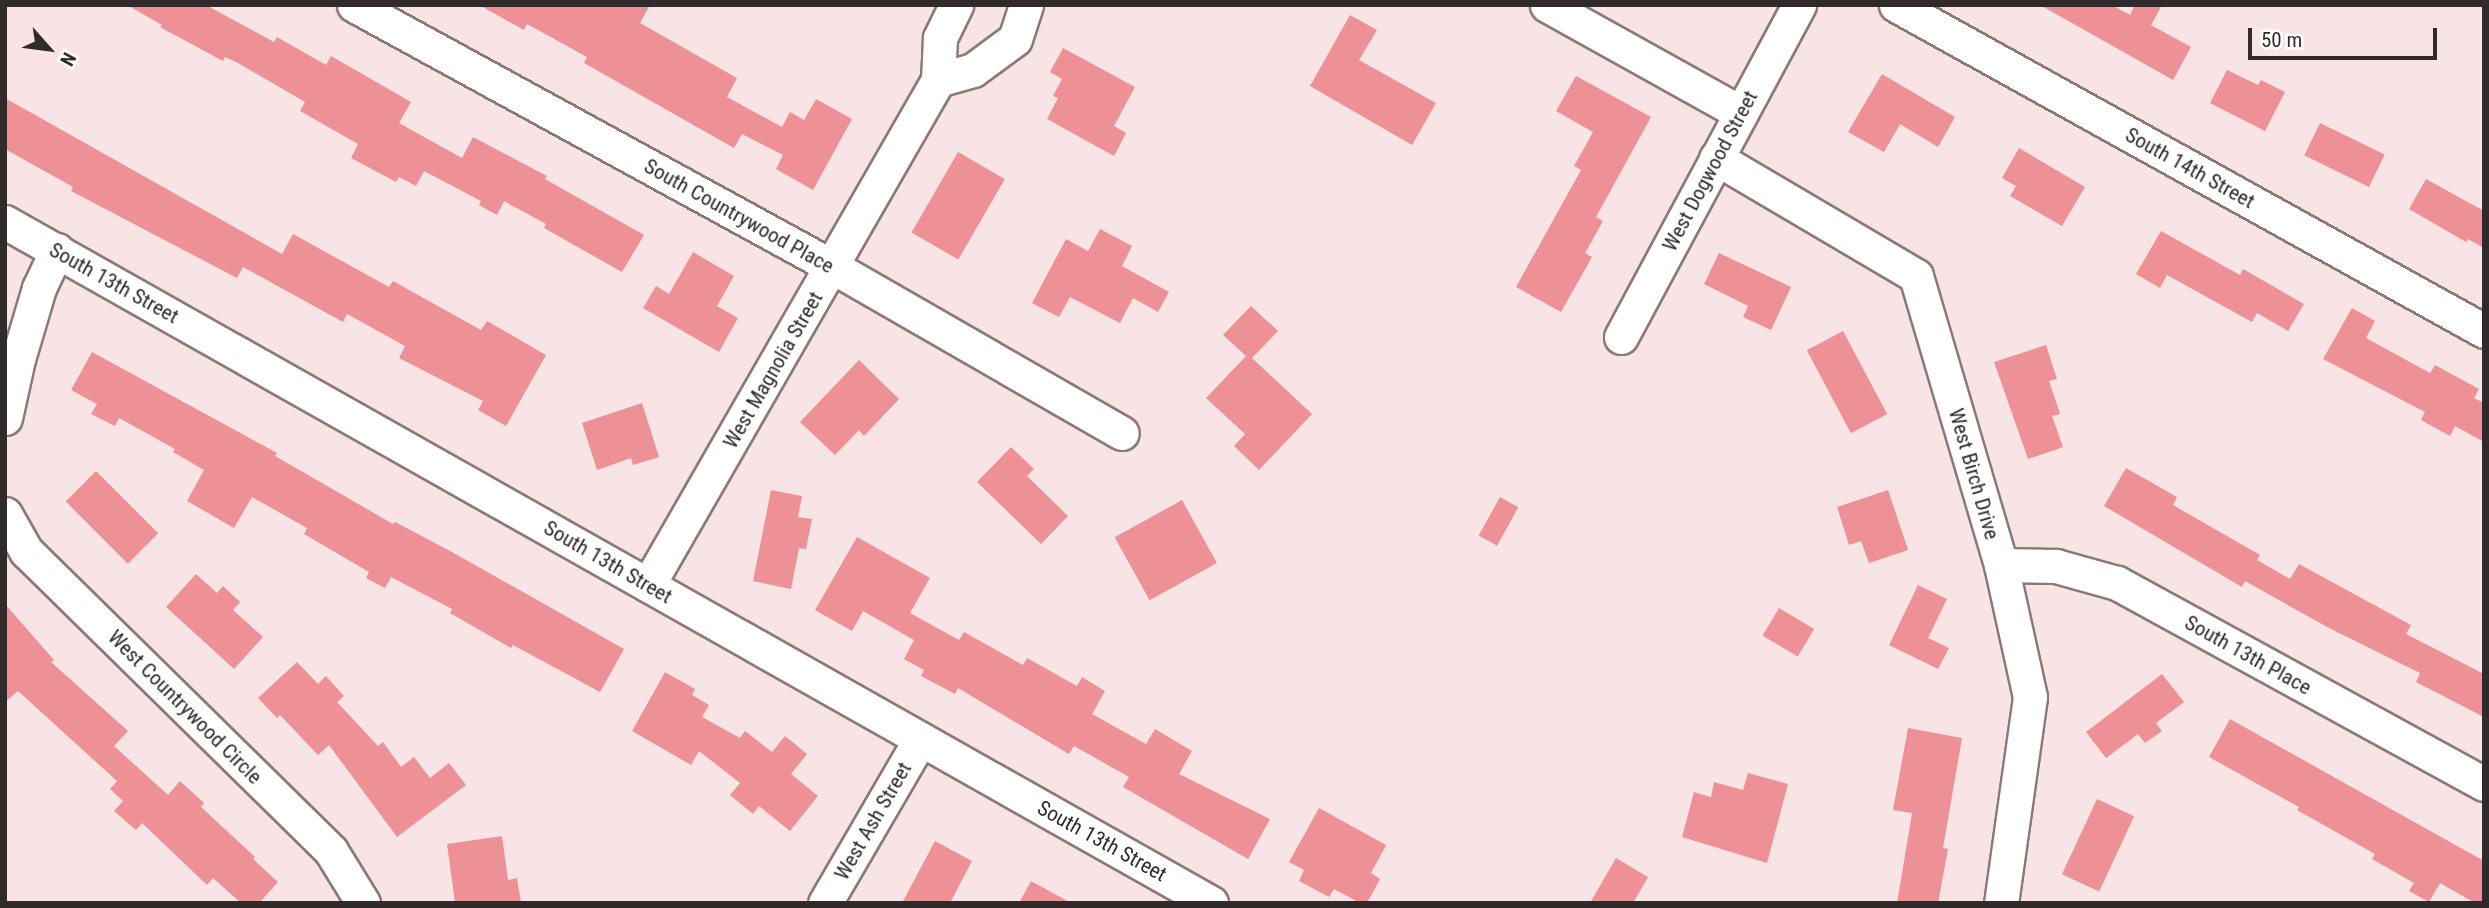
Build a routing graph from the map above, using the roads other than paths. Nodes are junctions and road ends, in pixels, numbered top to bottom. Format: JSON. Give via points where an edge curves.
{"nodes":[{"id":1,"x":354,"y":5,"type":"edge"},
{"id":2,"x":956,"y":5,"type":"edge"},
{"id":3,"x":1026,"y":5,"type":"edge"},
{"id":4,"x":1547,"y":5,"type":"edge"},
{"id":5,"x":1799,"y":5,"type":"edge"},
{"id":6,"x":1896,"y":5,"type":"edge"},
{"id":7,"x":938,"y":80,"type":"junction"},
{"id":8,"x":1741,"y":113,"type":"junction"},
{"id":9,"x":1716,"y":158,"type":"junction"},
{"id":10,"x":5,"y":222,"type":"edge"},
{"id":11,"x":57,"y":250,"type":"junction"},
{"id":12,"x":833,"y":267,"type":"junction"},
{"id":13,"x":2484,"y":331,"type":"edge"},
{"id":14,"x":1622,"y":337,"type":"dead end"},
{"id":15,"x":5,"y":418,"type":"edge"},
{"id":16,"x":1122,"y":433,"type":"dead end"},
{"id":17,"x":5,"y":514,"type":"edge"},
{"id":18,"x":2001,"y":565,"type":"junction"},
{"id":19,"x":648,"y":585,"type":"junction"},
{"id":20,"x":920,"y":740,"type":"junction"},
{"id":21,"x":2484,"y":784,"type":"edge"},
{"id":22,"x":363,"y":903,"type":"edge"},
{"id":23,"x":825,"y":903,"type":"edge"},
{"id":24,"x":1211,"y":903,"type":"edge"},
{"id":25,"x":2001,"y":903,"type":"edge"}],
"edges":[{"from":1,"to":12,"type":"street","name":"South Countrywood Place"},
{"from":2,"to":7,"type":"street","name":"West Magnolia Street","via":[[940,38]]},
{"from":3,"to":7,"type":"street","via":[[1015,39],[973,70]]},
{"from":4,"to":8,"type":"street"},
{"from":5,"to":8,"type":"street","name":"West Dogwood Street"},
{"from":6,"to":13,"type":"street","name":"South 14th Street"},
{"from":7,"to":12,"type":"street","name":"West Magnolia Street"},
{"from":8,"to":9,"type":"street","name":"West Dogwood Street"},
{"from":9,"to":14,"type":"street","name":"West Dogwood Street"},
{"from":9,"to":18,"type":"street","name":"West Birch Drive","via":[[1916,276]]},
{"from":10,"to":11,"type":"street","name":"South 13th Street"},
{"from":11,"to":15,"type":"street","via":[[36,300]]},
{"from":11,"to":19,"type":"street","name":"South 13th Street"},
{"from":12,"to":16,"type":"street","name":"South Countrywood Place"},
{"from":12,"to":19,"type":"street","name":"West Magnolia Street"},
{"from":17,"to":22,"type":"street","name":"West Countrywood Circle","via":[[26,551],[331,850]]},
{"from":18,"to":21,"type":"street","name":"South 13th Place","via":[[2056,566],[2117,583]]},
{"from":18,"to":25,"type":"street","name":"West Birch Drive","via":[[2030,697]]},
{"from":19,"to":20,"type":"street","name":"South 13th Street"},
{"from":20,"to":23,"type":"street","name":"West Ash Street"},
{"from":20,"to":24,"type":"street","name":"South 13th Street"}]}
